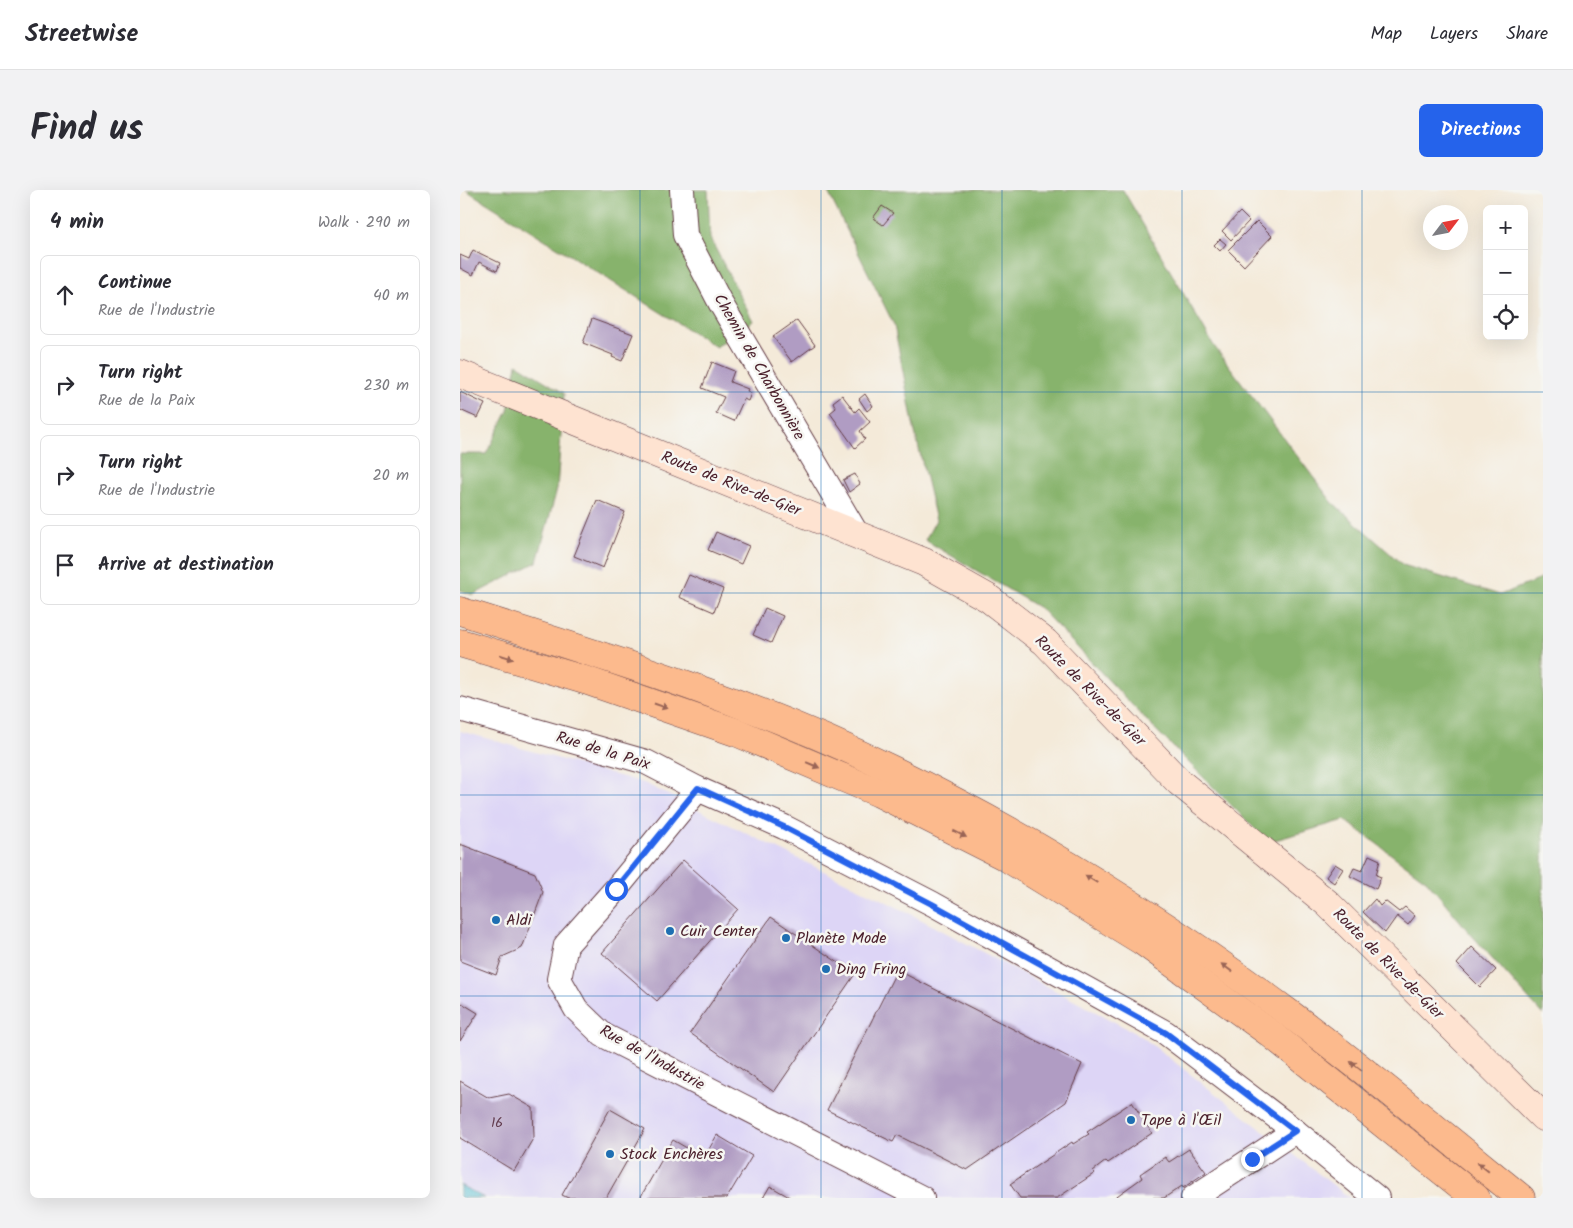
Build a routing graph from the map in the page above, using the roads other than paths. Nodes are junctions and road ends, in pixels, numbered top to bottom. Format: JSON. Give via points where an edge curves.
{"nodes":[{"id":1,"x":682,"y":190,"type":"edge"},
{"id":2,"x":460,"y":374,"type":"edge"},
{"id":3,"x":858,"y":536,"type":"junction"},
{"id":4,"x":460,"y":611,"type":"edge"},
{"id":5,"x":460,"y":643,"type":"edge"},
{"id":6,"x":460,"y":709,"type":"edge"},
{"id":7,"x":698,"y":788,"type":"junction"},
{"id":8,"x":1543,"y":1117,"type":"edge"},
{"id":9,"x":1295,"y":1131,"type":"junction"},
{"id":10,"x":922,"y":1198,"type":"edge"},
{"id":11,"x":1193,"y":1198,"type":"edge"},
{"id":12,"x":1377,"y":1198,"type":"edge"},
{"id":13,"x":1476,"y":1198,"type":"edge"},
{"id":14,"x":1521,"y":1198,"type":"edge"}],
"edges":[{"from":1,"to":3,"type":"street","name":"Chemin de Charbonnière","via":[[685,236],[721,304]]},
{"from":2,"to":3,"type":"main road","name":"Route de Rive-de-Gier"},
{"from":3,"to":8,"type":"main road","name":"Route de Rive-de-Gier","via":[[924,562],[988,598],[1045,642],[1178,782],[1327,904]]},
{"from":14,"to":4,"type":"highway","one_way":true,"via":[[1307,1027],[1216,961],[1013,832],[891,769],[753,708]]},
{"from":5,"to":13,"type":"highway","one_way":true,"via":[[588,681],[738,733],[879,793],[1004,856],[1142,941],[1263,1029]]},
{"from":6,"to":7,"type":"street","name":"Rue de la Paix","via":[[646,762]]},
{"from":7,"to":9,"type":"street","name":"Rue de la Paix","via":[[784,827],[932,904],[1166,1033]]},
{"from":7,"to":10,"type":"street","name":"Rue de l'Industrie","via":[[566,945],[559,979],[576,1010],[602,1035]]},
{"from":9,"to":11,"type":"street"},
{"from":9,"to":12,"type":"street","name":"Rue de la Paix"}]}
